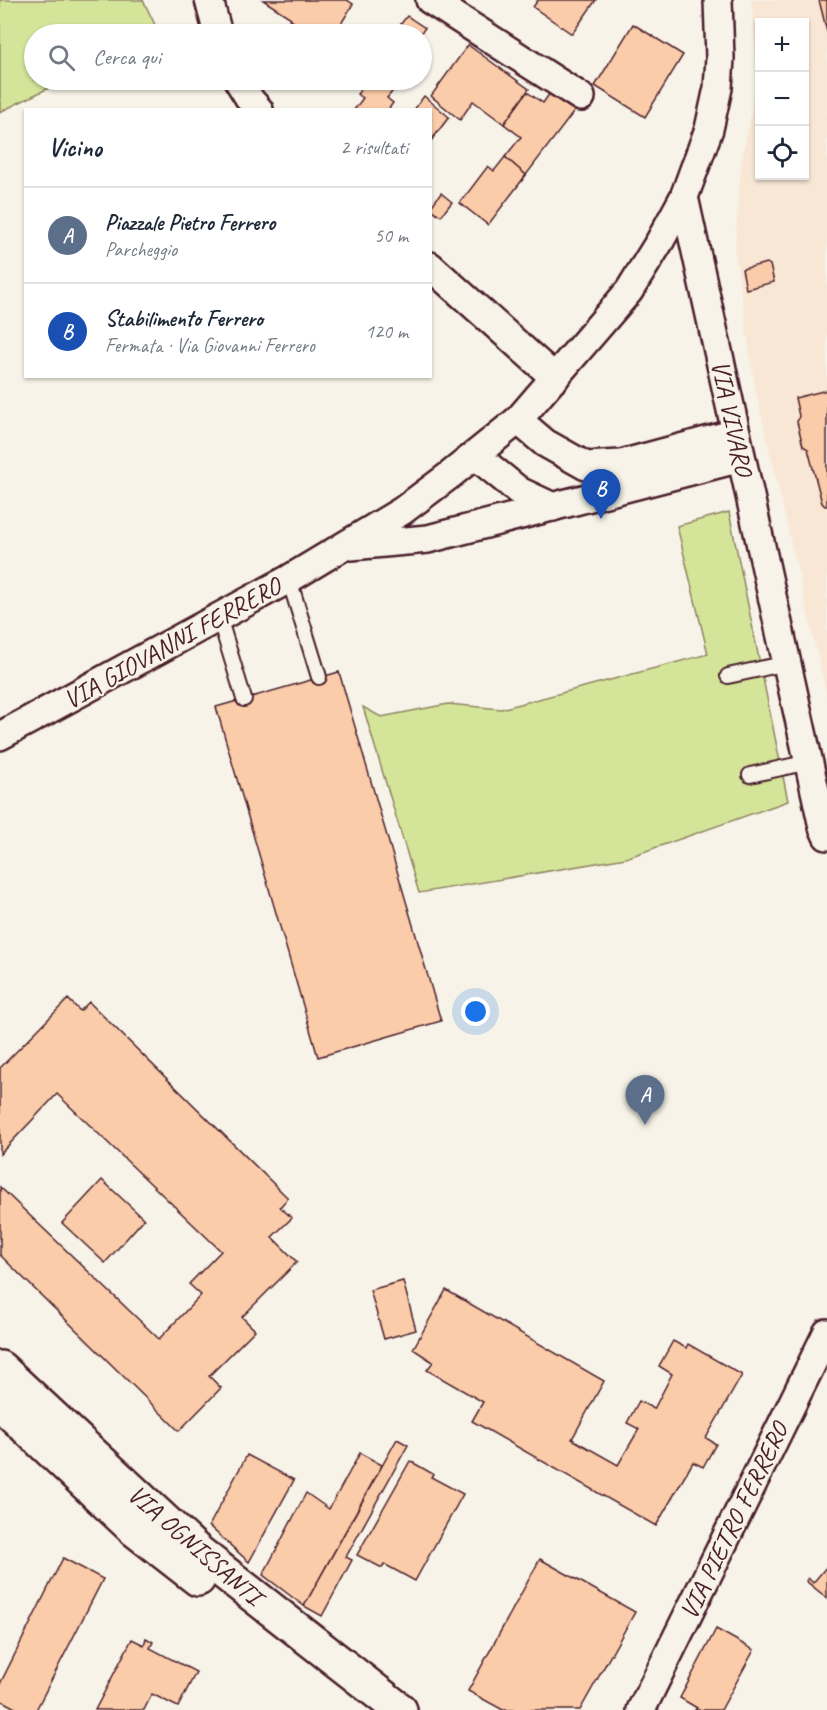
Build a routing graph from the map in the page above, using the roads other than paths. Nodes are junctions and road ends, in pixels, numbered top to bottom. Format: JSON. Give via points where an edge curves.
{"nodes":[{"id":1,"x":209,"y":0,"type":"edge"},
{"id":2,"x":430,"y":0,"type":"edge"},
{"id":3,"x":718,"y":0,"type":"edge"},
{"id":4,"x":215,"y":24,"type":"edge"},
{"id":5,"x":244,"y":90,"type":"edge"},
{"id":6,"x":581,"y":97,"type":"dead end"},
{"id":7,"x":258,"y":108,"type":"edge"},
{"id":8,"x":684,"y":197,"type":"junction"},
{"id":9,"x":432,"y":268,"type":"edge"},
{"id":10,"x":555,"y":378,"type":"junction"},
{"id":11,"x":518,"y":420,"type":"junction"},
{"id":12,"x":738,"y":445,"type":"junction"},
{"id":13,"x":475,"y":455,"type":"junction"},
{"id":14,"x":553,"y":507,"type":"junction"},
{"id":15,"x":343,"y":547,"type":"junction"},
{"id":16,"x":289,"y":579,"type":"junction"},
{"id":17,"x":219,"y":617,"type":"junction"},
{"id":18,"x":787,"y":663,"type":"junction"},
{"id":19,"x":728,"y":676,"type":"dead end"},
{"id":20,"x":319,"y":678,"type":"dead end"},
{"id":21,"x":244,"y":699,"type":"dead end"},
{"id":22,"x":0,"y":736,"type":"edge"},
{"id":23,"x":809,"y":762,"type":"junction"},
{"id":24,"x":750,"y":775,"type":"dead end"},
{"id":25,"x":827,"y":836,"type":"edge"},
{"id":26,"x":827,"y":1333,"type":"edge"},
{"id":27,"x":0,"y":1368,"type":"edge"},
{"id":28,"x":0,"y":1403,"type":"edge"},
{"id":29,"x":369,"y":1710,"type":"edge"},
{"id":30,"x":400,"y":1710,"type":"edge"},
{"id":31,"x":640,"y":1710,"type":"edge"}],
"edges":[{"from":1,"to":4,"type":"street"},
{"from":2,"to":6,"type":"street"},
{"from":3,"to":8,"type":"street","via":[[718,88],[709,129]]},
{"from":5,"to":7,"type":"street"},
{"from":8,"to":10,"type":"street","name":"VIA GIOVANNI FERRERO","via":[[629,291]]},
{"from":8,"to":12,"type":"street","name":"VIA VIVARO"},
{"from":9,"to":10,"type":"street"},
{"from":10,"to":11,"type":"street","name":"VIA GIOVANNI FERRERO"},
{"from":11,"to":12,"type":"street","via":[[545,442],[586,466]]},
{"from":11,"to":13,"type":"street","name":"VIA GIOVANNI FERRERO"},
{"from":12,"to":14,"type":"street","name":"VIA GIOVANNI FERRERO"},
{"from":12,"to":18,"type":"street","name":"VIA VIVARO"},
{"from":13,"to":14,"type":"street","via":[[519,491]]},
{"from":13,"to":15,"type":"street","name":"VIA GIOVANNI FERRERO","via":[[402,511]]},
{"from":14,"to":15,"type":"street","name":"VIA GIOVANNI FERRERO","via":[[428,538]]},
{"from":15,"to":16,"type":"street","name":"VIA GIOVANNI FERRERO"},
{"from":16,"to":17,"type":"street","name":"VIA GIOVANNI FERRERO"},
{"from":16,"to":20,"type":"lane"},
{"from":17,"to":21,"type":"lane"},
{"from":17,"to":22,"type":"street","name":"VIA GIOVANNI FERRERO"},
{"from":18,"to":19,"type":"lane"},
{"from":18,"to":23,"type":"street","name":"VIA VIVARO"},
{"from":23,"to":24,"type":"lane"},
{"from":23,"to":25,"type":"street","name":"VIA VIVARO"},
{"from":26,"to":31,"type":"street","name":"VIA PIETRO FERRERO"},
{"from":27,"to":30,"type":"main road","name":"VIA OGNISSANTI","via":[[198,1552]]},
{"from":28,"to":29,"type":"main road","name":"VIA OGNISSANTI","via":[[134,1529]]}]}
